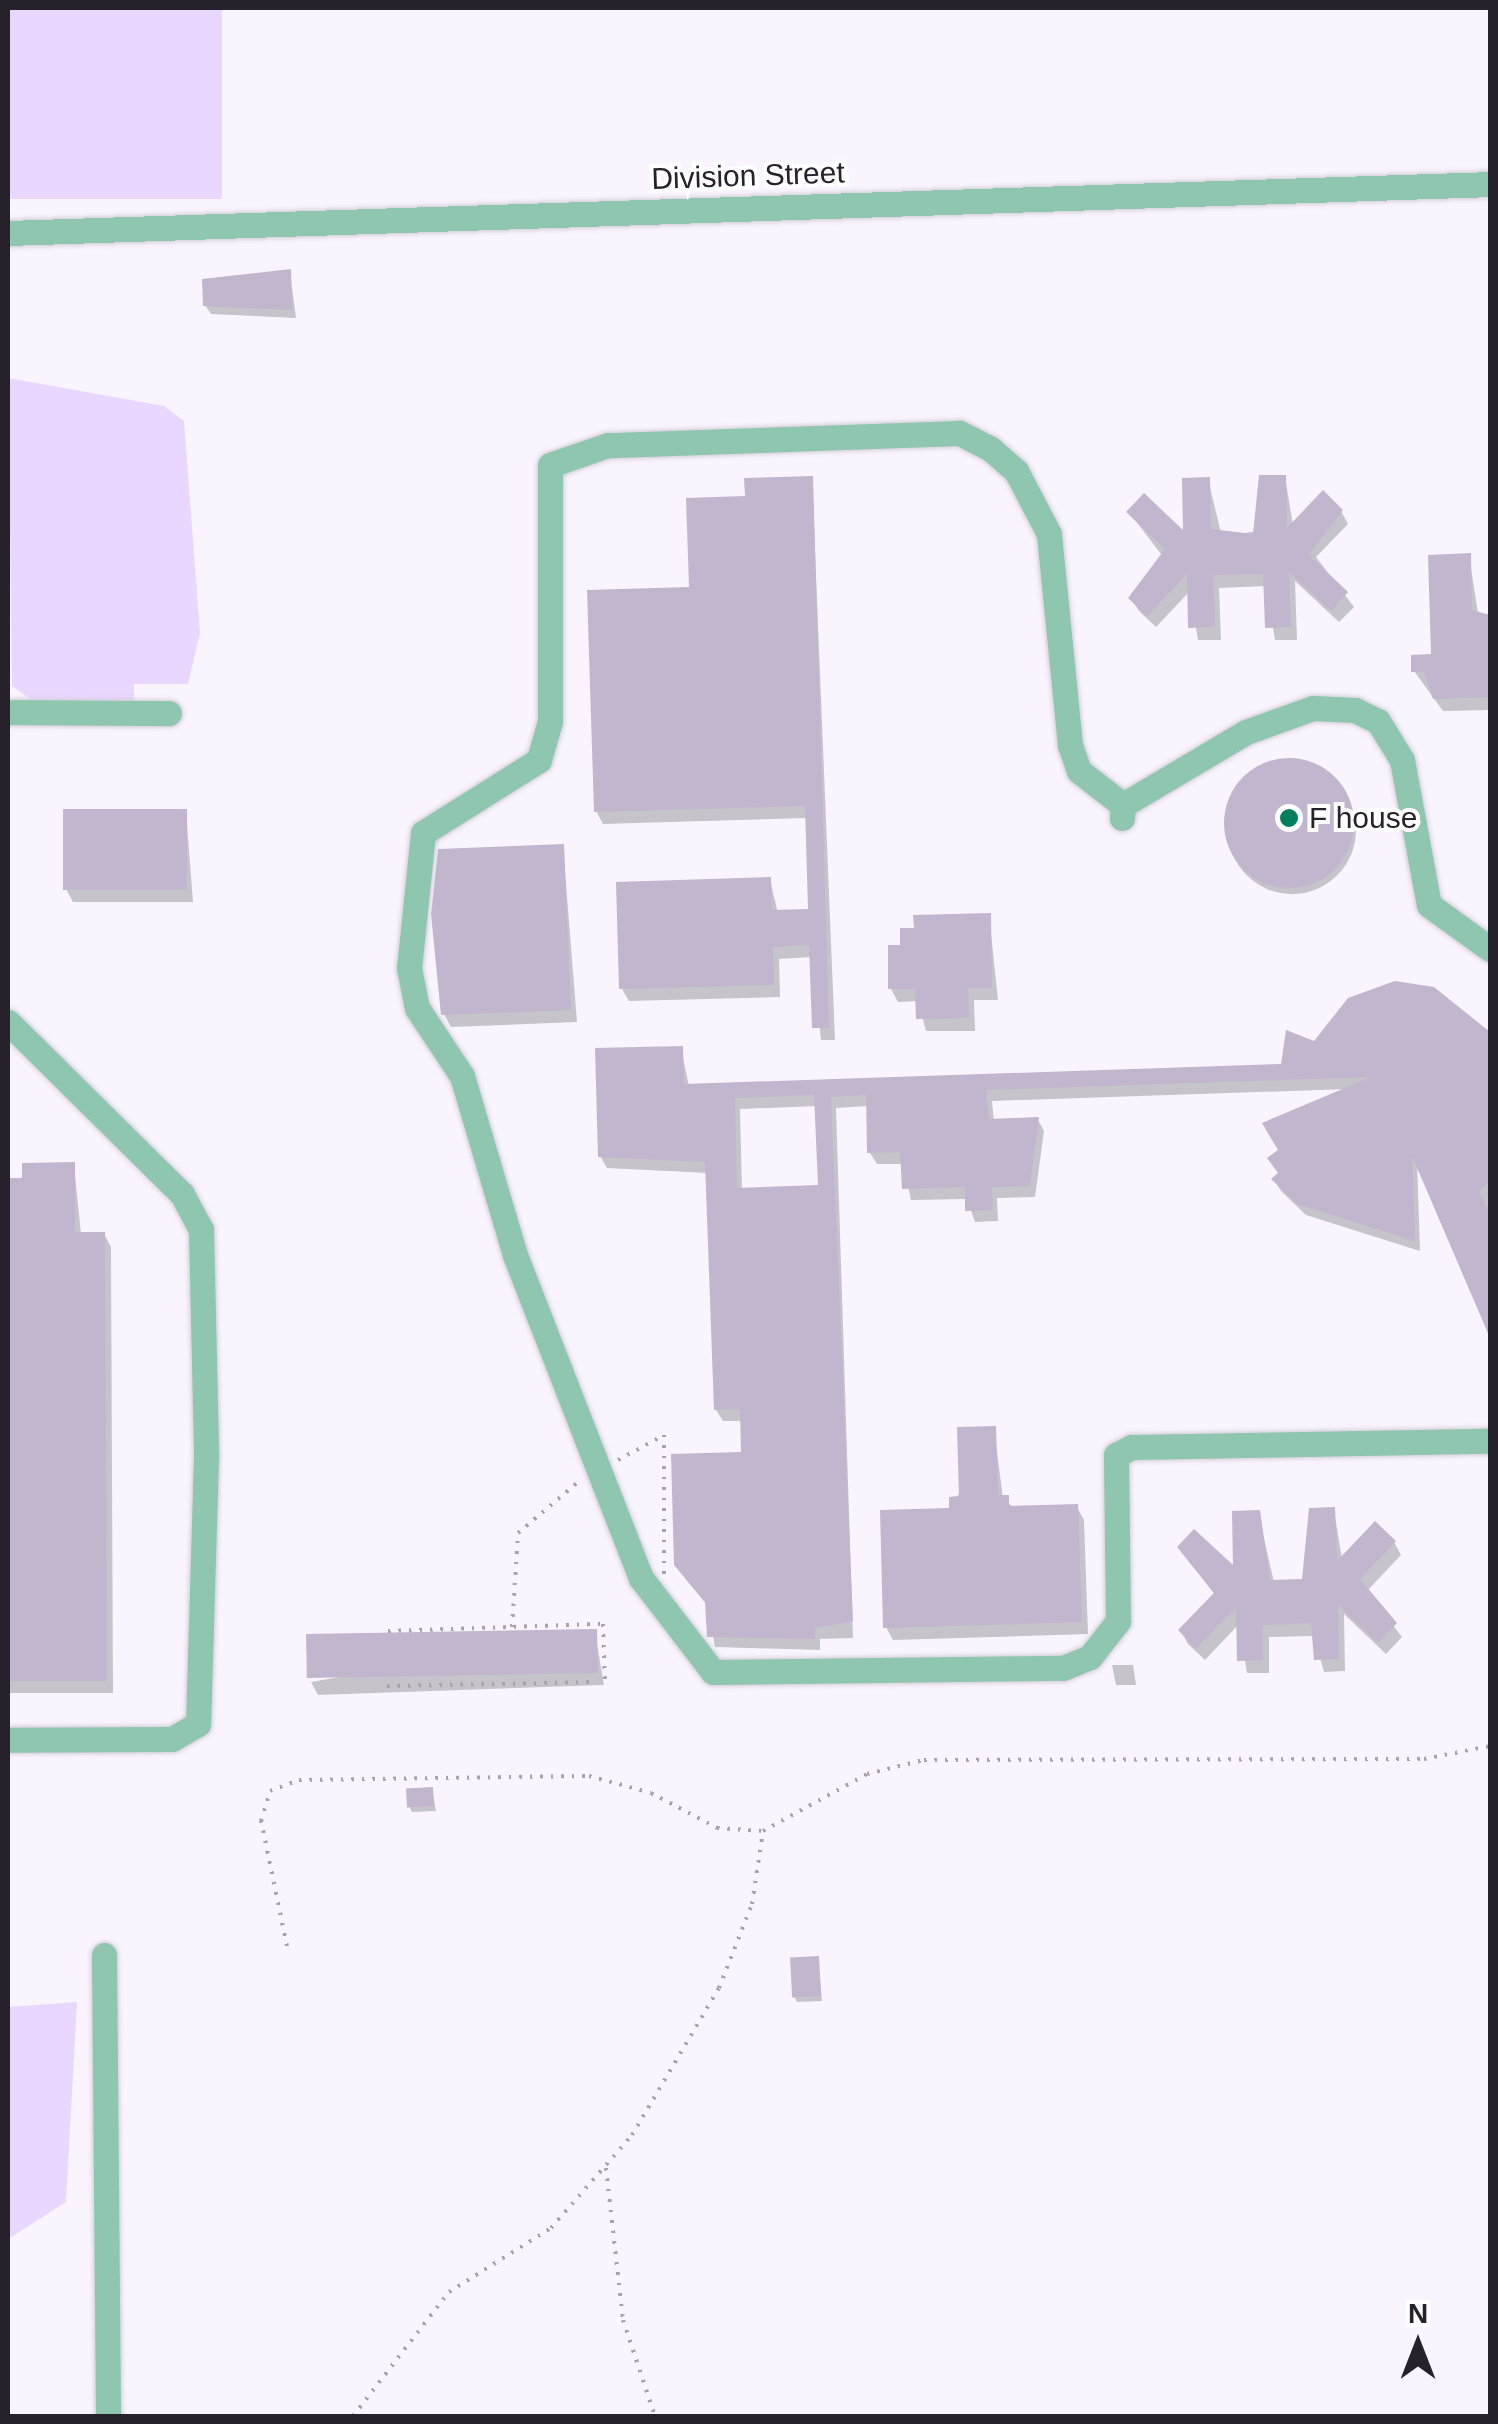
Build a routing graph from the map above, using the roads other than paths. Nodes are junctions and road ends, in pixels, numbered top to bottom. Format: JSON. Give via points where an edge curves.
{"nodes":[{"id":1,"x":1490,"y":184,"type":"edge"},
{"id":2,"x":8,"y":234,"type":"edge"},
{"id":3,"x":8,"y":712,"type":"edge"},
{"id":4,"x":169,"y":713,"type":"dead end"},
{"id":5,"x":1490,"y":950,"type":"edge"},
{"id":6,"x":8,"y":1022,"type":"edge"},
{"id":7,"x":1490,"y":1441,"type":"edge"},
{"id":8,"x":8,"y":1740,"type":"edge"},
{"id":9,"x":104,"y":1955,"type":"dead end"},
{"id":10,"x":108,"y":2416,"type":"edge"}],
"edges":[{"from":1,"to":2,"type":"street","name":"Division Street"},
{"from":3,"to":4,"type":"street"},
{"from":5,"to":7,"type":"street","via":[[1429,905],[1402,760],[1378,721],[1355,710],[1312,708],[1246,732],[1122,812],[1079,771],[1065,718],[1048,534],[1016,471],[959,433],[608,445],[550,465],[550,721],[539,760],[423,834],[409,968],[416,1008],[462,1076],[514,1255],[642,1578],[714,1672],[1063,1668],[1090,1657],[1118,1621],[1116,1455],[1132,1447]]},
{"from":6,"to":8,"type":"street","via":[[182,1194],[200,1229],[206,1457],[198,1724],[172,1739]]},
{"from":9,"to":10,"type":"street"}]}
